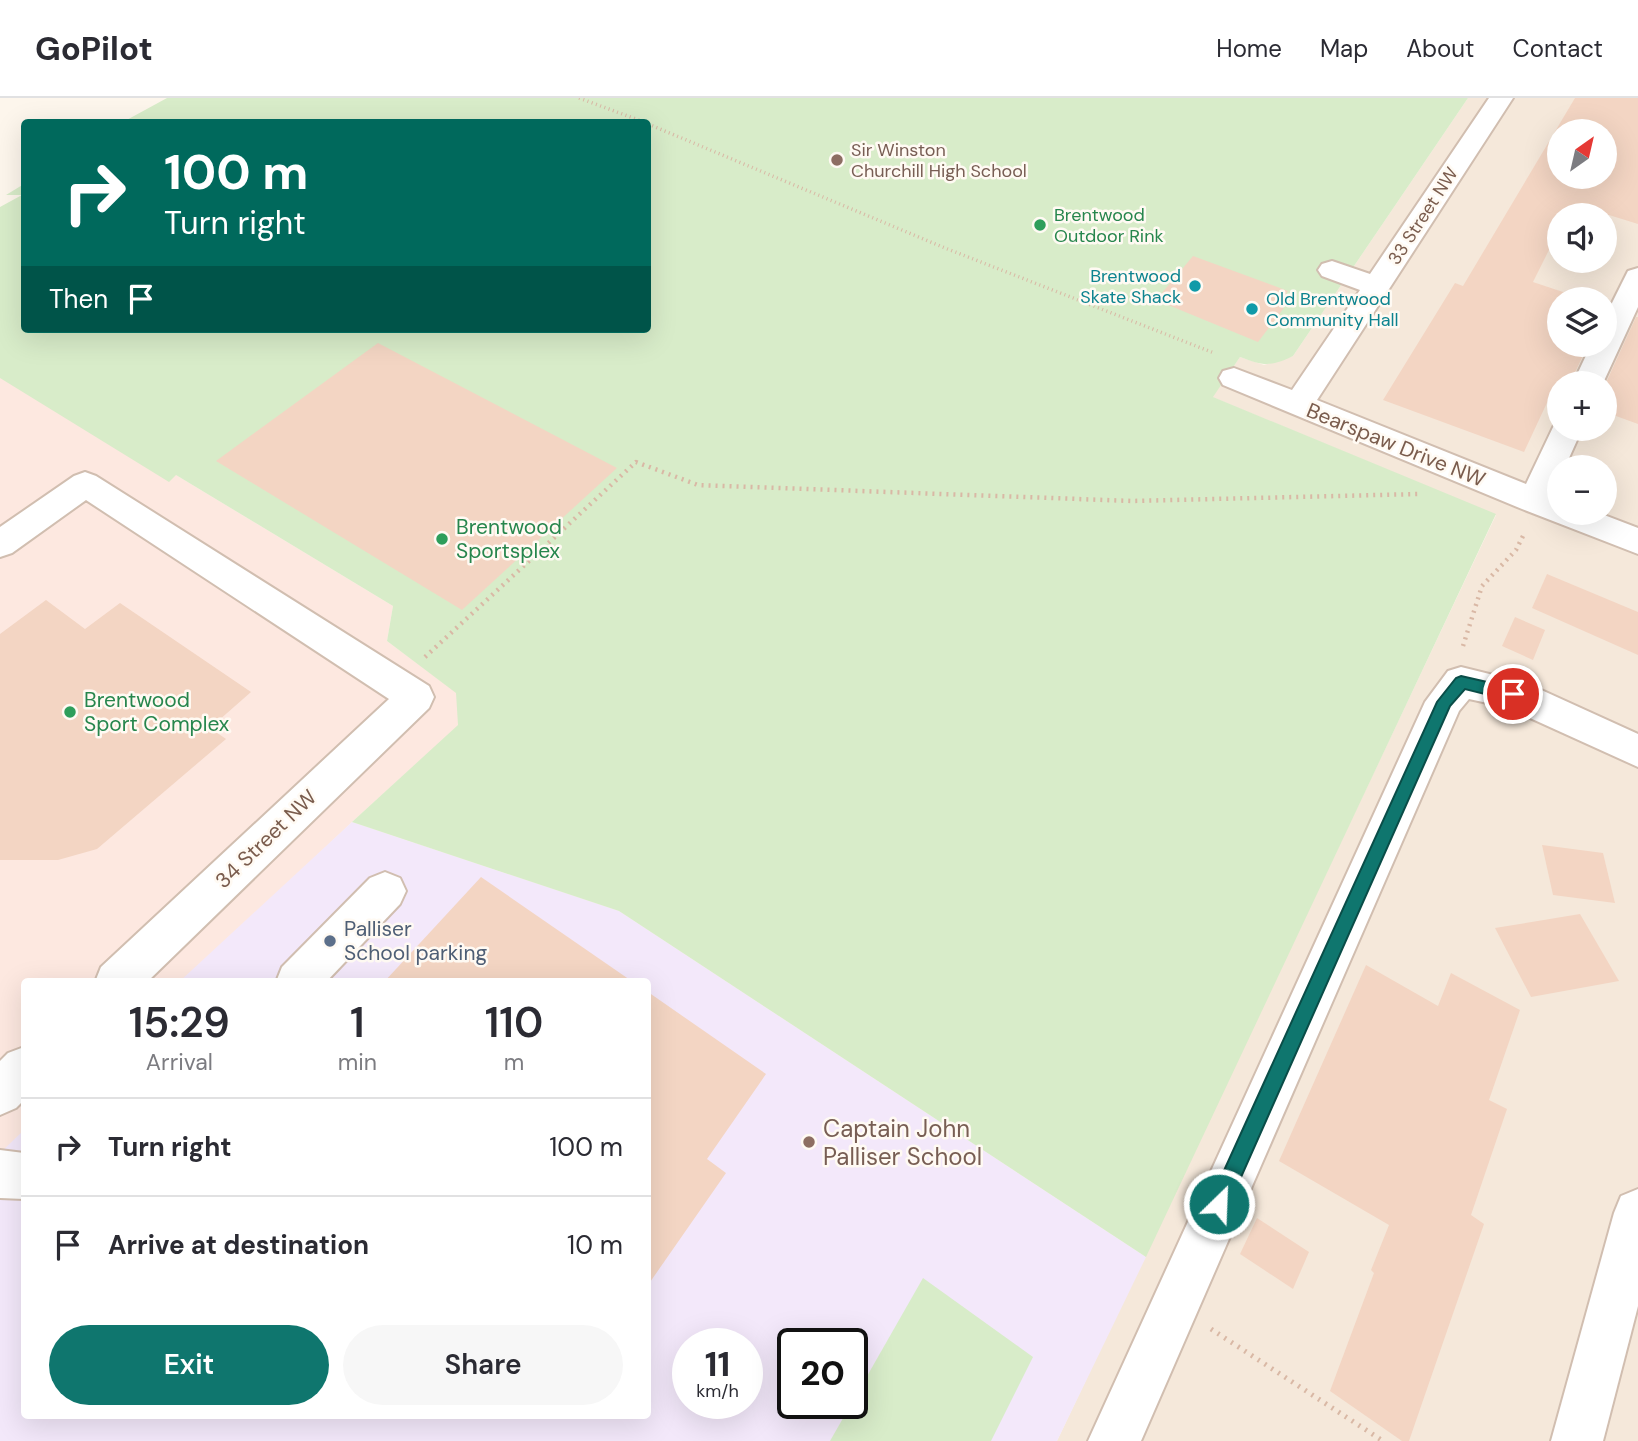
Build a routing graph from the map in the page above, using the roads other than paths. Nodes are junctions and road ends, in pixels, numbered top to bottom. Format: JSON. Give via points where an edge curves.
{"nodes":[{"id":1,"x":1501,"y":98,"type":"edge"},
{"id":2,"x":1332,"y":270,"type":"dead end"},
{"id":3,"x":1638,"y":277,"type":"edge"},
{"id":4,"x":1377,"y":286,"type":"junction"},
{"id":5,"x":1594,"y":371,"type":"edge"},
{"id":6,"x":1234,"y":378,"type":"road end"},
{"id":7,"x":1298,"y":405,"type":"junction"},
{"id":8,"x":1564,"y":441,"type":"edge"},
{"id":9,"x":1546,"y":505,"type":"edge"},
{"id":10,"x":1597,"y":525,"type":"edge"},
{"id":11,"x":1638,"y":541,"type":"edge"},
{"id":12,"x":0,"y":544,"type":"edge"},
{"id":13,"x":1638,"y":751,"type":"edge"},
{"id":14,"x":384,"y":891,"type":"dead end"},
{"id":15,"x":120,"y":978,"type":"edge"},
{"id":16,"x":301,"y":978,"type":"edge"},
{"id":17,"x":21,"y":1072,"type":"edge"},
{"id":18,"x":0,"y":1092,"type":"edge"},
{"id":19,"x":0,"y":1174,"type":"edge"},
{"id":20,"x":21,"y":1175,"type":"edge"},
{"id":21,"x":1638,"y":1213,"type":"edge"},
{"id":22,"x":1114,"y":1441,"type":"edge"},
{"id":23,"x":1577,"y":1441,"type":"edge"}],
"edges":[{"from":1,"to":4,"type":"street","name":"33 Street NW"},
{"from":2,"to":4,"type":"street"},
{"from":3,"to":5,"type":"street"},
{"from":4,"to":7,"type":"street","name":"33 Street NW"},
{"from":6,"to":7,"type":"street","name":"Bearspaw Drive NW"},
{"from":7,"to":9,"type":"street","name":"Bearspaw Drive NW"},
{"from":8,"to":9,"type":"street"},
{"from":10,"to":11,"type":"street"},
{"from":12,"to":15,"type":"street","name":"34 Street NW","via":[[85,484],[406,691]]},
{"from":13,"to":22,"type":"street","via":[[1513,694],[1461,682],[1444,702]]},
{"from":14,"to":16,"type":"street"},
{"from":17,"to":18,"type":"street"},
{"from":19,"to":20,"type":"street"},
{"from":21,"to":23,"type":"street"}]}
